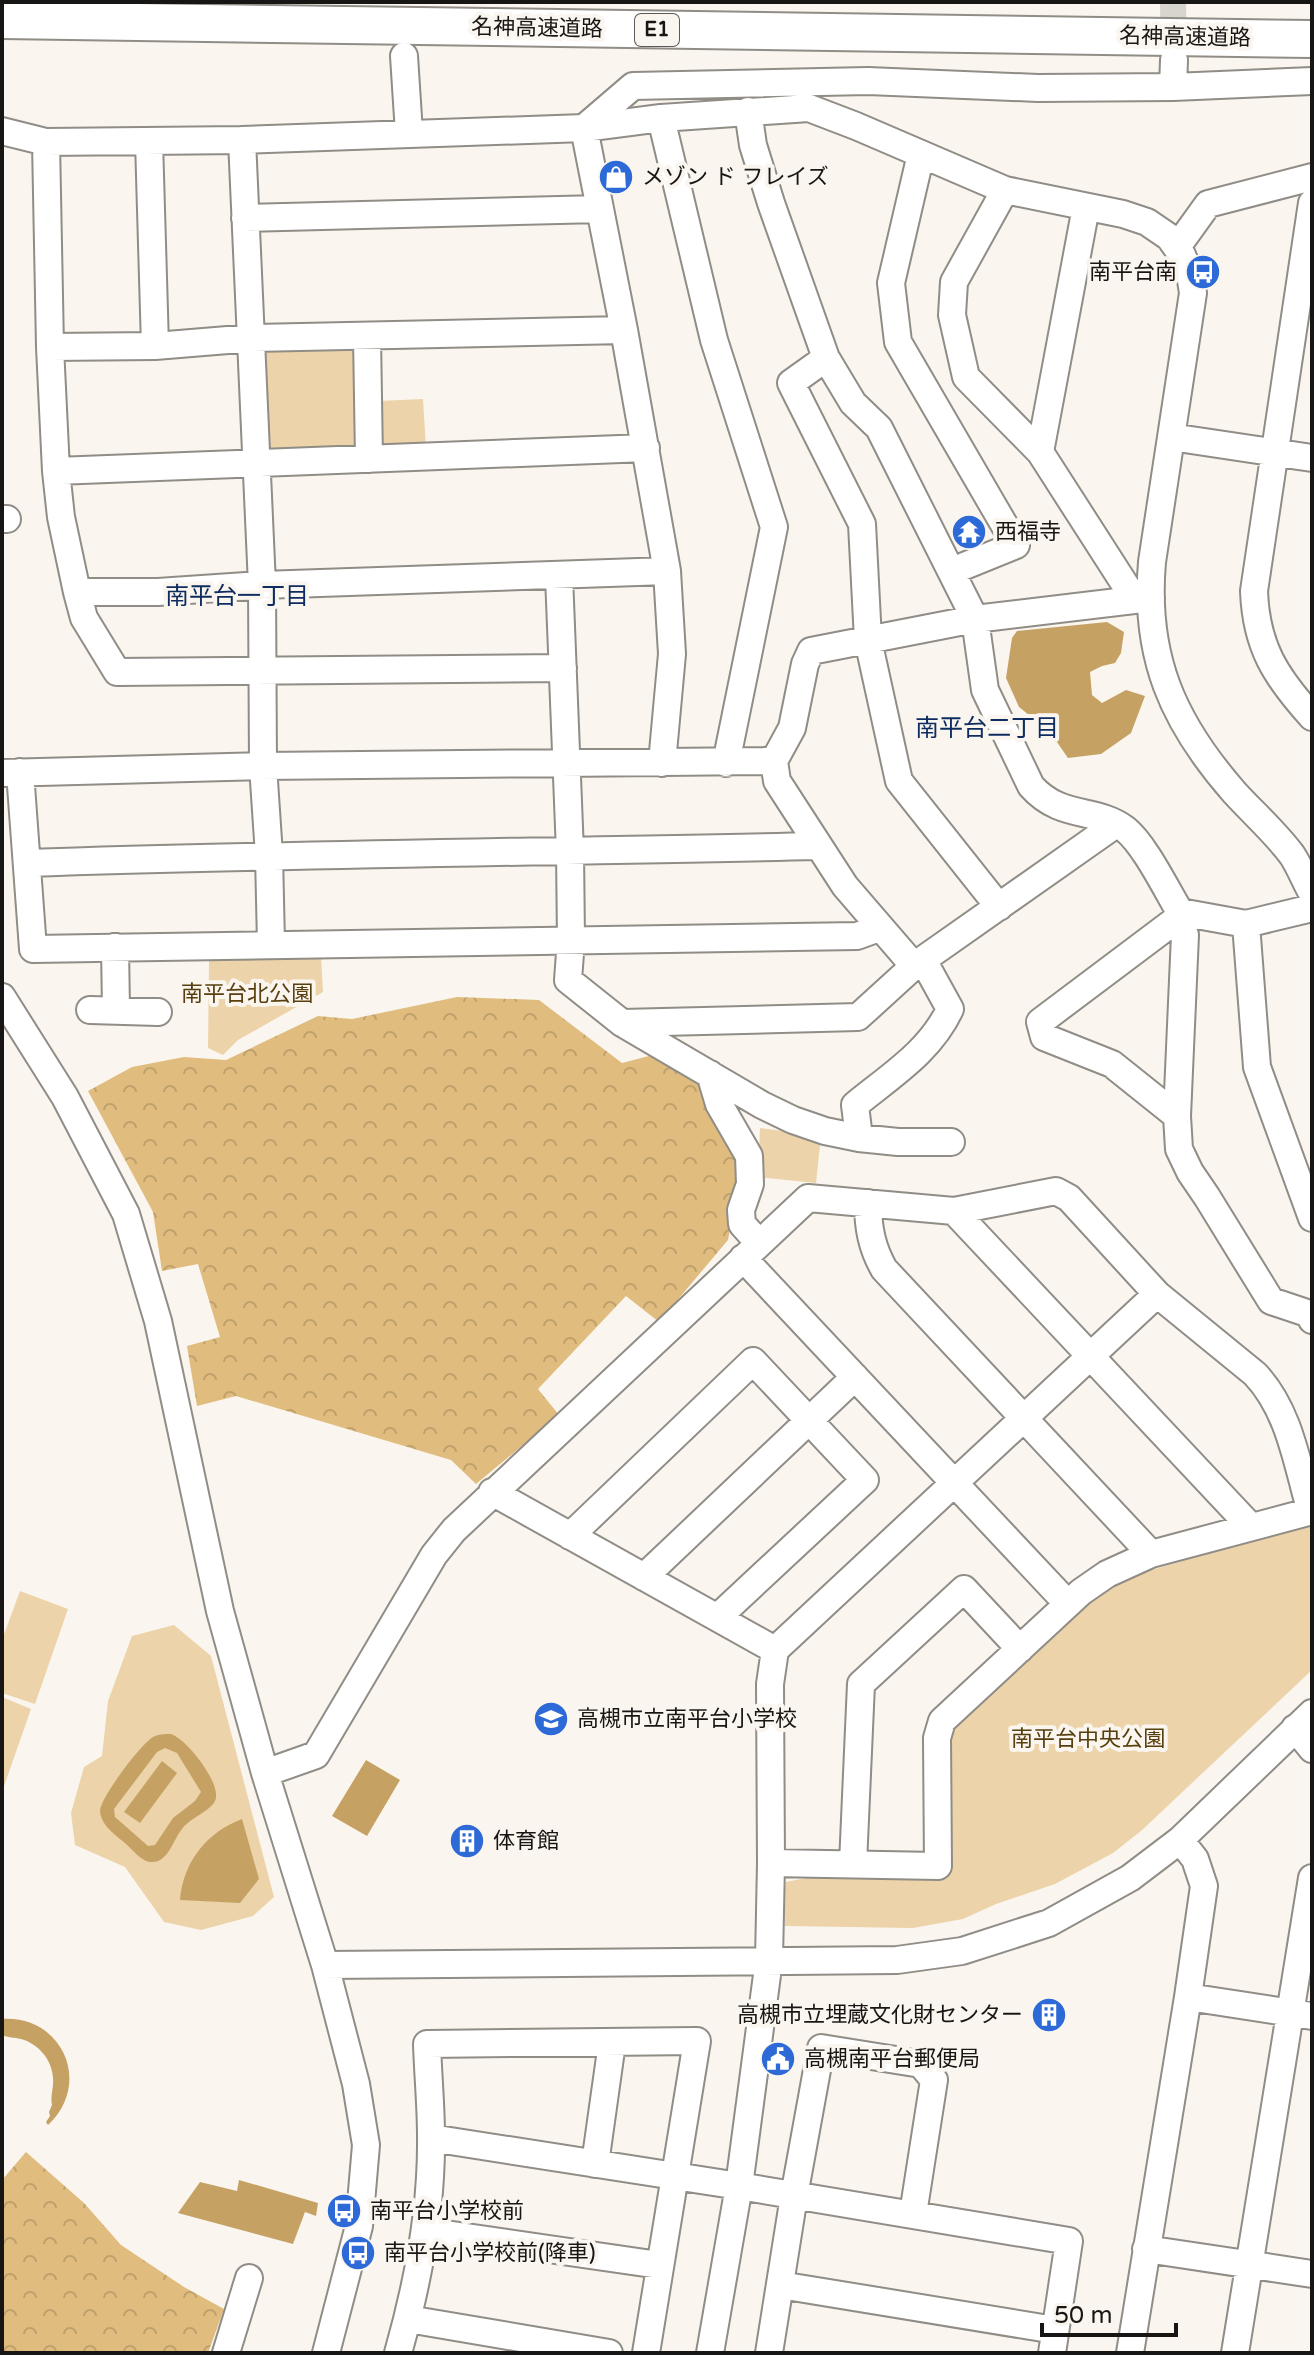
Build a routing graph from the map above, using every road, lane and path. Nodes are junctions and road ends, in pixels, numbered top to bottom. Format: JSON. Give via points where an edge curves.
{"nodes":[{"id":1,"x":2,"y":20,"type":"edge"},
{"id":2,"x":1312,"y":39,"type":"edge"},
{"id":3,"x":404,"y":56,"type":"dead end"},
{"id":4,"x":1174,"y":60,"type":"tunnel mouth"},
{"id":5,"x":1312,"y":81,"type":"edge"},
{"id":6,"x":1173,"y":87,"type":"junction"},
{"id":7,"x":748,"y":111,"type":"junction"},
{"id":8,"x":661,"y":118,"type":"junction"},
{"id":9,"x":584,"y":128,"type":"junction"},
{"id":10,"x":2,"y":131,"type":"edge"},
{"id":11,"x":409,"y":133,"type":"junction"},
{"id":12,"x":242,"y":140,"type":"junction"},
{"id":13,"x":149,"y":141,"type":"junction"},
{"id":14,"x":46,"y":142,"type":"junction"},
{"id":15,"x":921,"y":154,"type":"junction"},
{"id":16,"x":1312,"y":177,"type":"edge"},
{"id":17,"x":1005,"y":190,"type":"junction"},
{"id":18,"x":1312,"y":203,"type":"edge"},
{"id":19,"x":1086,"y":207,"type":"junction"},
{"id":20,"x":600,"y":209,"type":"junction"},
{"id":21,"x":245,"y":218,"type":"junction"},
{"id":22,"x":1177,"y":247,"type":"junction"},
{"id":23,"x":624,"y":330,"type":"junction"},
{"id":24,"x":367,"y":336,"type":"junction"},
{"id":25,"x":252,"y":338,"type":"junction"},
{"id":26,"x":155,"y":346,"type":"junction"},
{"id":27,"x":50,"y":347,"type":"junction"},
{"id":28,"x":826,"y":358,"type":"junction"},
{"id":29,"x":1171,"y":437,"type":"junction"},
{"id":30,"x":646,"y":448,"type":"junction"},
{"id":31,"x":1040,"y":452,"type":"junction"},
{"id":32,"x":1275,"y":452,"type":"junction"},
{"id":33,"x":1312,"y":458,"type":"edge"},
{"id":34,"x":369,"y":459,"type":"junction"},
{"id":35,"x":255,"y":462,"type":"junction"},
{"id":36,"x":56,"y":471,"type":"junction"},
{"id":37,"x":667,"y":571,"type":"junction"},
{"id":38,"x":952,"y":571,"type":"junction"},
{"id":39,"x":559,"y":576,"type":"junction"},
{"id":40,"x":262,"y":585,"type":"junction"},
{"id":41,"x":77,"y":592,"type":"junction"},
{"id":42,"x":1143,"y":599,"type":"junction"},
{"id":43,"x":975,"y":619,"type":"junction"},
{"id":44,"x":868,"y":640,"type":"junction"},
{"id":45,"x":563,"y":668,"type":"junction"},
{"id":46,"x":263,"y":669,"type":"junction"},
{"id":47,"x":1312,"y":717,"type":"edge"},
{"id":48,"x":774,"y":761,"type":"junction"},
{"id":49,"x":566,"y":762,"type":"junction"},
{"id":50,"x":662,"y":763,"type":"junction"},
{"id":51,"x":726,"y":763,"type":"junction"},
{"id":52,"x":263,"y":766,"type":"junction"},
{"id":53,"x":11,"y":773,"type":"edge"},
{"id":54,"x":1116,"y":824,"type":"junction"},
{"id":55,"x":818,"y":846,"type":"junction"},
{"id":56,"x":570,"y":852,"type":"junction"},
{"id":57,"x":269,"y":855,"type":"junction"},
{"id":58,"x":28,"y":863,"type":"junction"},
{"id":59,"x":1312,"y":893,"type":"edge"},
{"id":60,"x":999,"y":907,"type":"junction"},
{"id":61,"x":1312,"y":908,"type":"edge"},
{"id":62,"x":1178,"y":916,"type":"junction"},
{"id":63,"x":1246,"y":924,"type":"junction"},
{"id":64,"x":879,"y":928,"type":"junction"},
{"id":65,"x":571,"y":940,"type":"junction"},
{"id":66,"x":271,"y":944,"type":"junction"},
{"id":67,"x":115,"y":947,"type":"junction"},
{"id":68,"x":918,"y":963,"type":"junction"},
{"id":69,"x":2,"y":997,"type":"edge"},
{"id":70,"x":158,"y":1012,"type":"dead end"},
{"id":71,"x":622,"y":1023,"type":"junction"},
{"id":72,"x":710,"y":1074,"type":"junction"},
{"id":73,"x":1177,"y":1116,"type":"junction"},
{"id":74,"x":859,"y":1138,"type":"junction"},
{"id":75,"x":951,"y":1142,"type":"dead end"},
{"id":76,"x":868,"y":1203,"type":"junction"},
{"id":77,"x":954,"y":1211,"type":"junction"},
{"id":78,"x":1312,"y":1218,"type":"edge"},
{"id":79,"x":751,"y":1250,"type":"junction"},
{"id":80,"x":1157,"y":1294,"type":"junction"},
{"id":81,"x":1312,"y":1320,"type":"edge"},
{"id":82,"x":1091,"y":1356,"type":"junction"},
{"id":83,"x":855,"y":1377,"type":"junction"},
{"id":84,"x":1024,"y":1419,"type":"junction"},
{"id":85,"x":809,"y":1420,"type":"junction"},
{"id":86,"x":955,"y":1483,"type":"junction"},
{"id":87,"x":492,"y":1492,"type":"junction"},
{"id":88,"x":1311,"y":1511,"type":"edge"},
{"id":89,"x":1251,"y":1527,"type":"junction"},
{"id":90,"x":570,"y":1536,"type":"junction"},
{"id":91,"x":1151,"y":1554,"type":"junction"},
{"id":92,"x":644,"y":1577,"type":"junction"},
{"id":93,"x":1068,"y":1604,"type":"junction"},
{"id":94,"x":718,"y":1617,"type":"junction"},
{"id":95,"x":1020,"y":1649,"type":"junction"},
{"id":96,"x":775,"y":1650,"type":"junction"},
{"id":97,"x":1303,"y":1721,"type":"edge"},
{"id":98,"x":1312,"y":1749,"type":"edge"},
{"id":99,"x":265,"y":1773,"type":"junction"},
{"id":100,"x":1180,"y":1840,"type":"junction"},
{"id":101,"x":771,"y":1863,"type":"junction"},
{"id":102,"x":853,"y":1864,"type":"junction"},
{"id":103,"x":1312,"y":1878,"type":"edge"},
{"id":104,"x":769,"y":1960,"type":"junction"},
{"id":105,"x":325,"y":1965,"type":"junction"},
{"id":106,"x":1188,"y":1997,"type":"junction"},
{"id":107,"x":1301,"y":2014,"type":"edge"},
{"id":108,"x":612,"y":2043,"type":"junction"},
{"id":109,"x":431,"y":2138,"type":"junction"},
{"id":110,"x":595,"y":2164,"type":"junction"},
{"id":111,"x":675,"y":2177,"type":"junction"},
{"id":112,"x":739,"y":2186,"type":"junction"},
{"id":113,"x":794,"y":2196,"type":"junction"},
{"id":114,"x":913,"y":2214,"type":"junction"},
{"id":115,"x":425,"y":2231,"type":"junction"},
{"id":116,"x":1146,"y":2249,"type":"junction"},
{"id":117,"x":659,"y":2265,"type":"junction"},
{"id":118,"x":1248,"y":2265,"type":"junction"},
{"id":119,"x":1312,"y":2274,"type":"edge"},
{"id":120,"x":249,"y":2278,"type":"dead end"},
{"id":121,"x":780,"y":2285,"type":"junction"},
{"id":122,"x":408,"y":2319,"type":"junction"},
{"id":123,"x":1054,"y":2341,"type":"edge"},
{"id":124,"x":226,"y":2353,"type":"edge"},
{"id":125,"x":326,"y":2353,"type":"edge"},
{"id":126,"x":398,"y":2353,"type":"edge"},
{"id":127,"x":609,"y":2353,"type":"edge"},
{"id":128,"x":646,"y":2353,"type":"edge"},
{"id":129,"x":710,"y":2353,"type":"edge"},
{"id":130,"x":769,"y":2353,"type":"edge"},
{"id":131,"x":1130,"y":2353,"type":"edge"},
{"id":132,"x":1235,"y":2353,"type":"edge"}],
"edges":[{"from":1,"to":2,"type":"highway","name":"名神高速道路","number":"E1"},
{"from":3,"to":11,"type":"street"},
{"from":4,"to":6,"type":"street"},
{"from":5,"to":6,"type":"street"},
{"from":6,"to":9,"type":"street","via":[[868,81],[633,86]]},
{"from":7,"to":8,"type":"street"},
{"from":7,"to":15,"type":"street","via":[[809,108]]},
{"from":7,"to":28,"type":"street","via":[[771,203]]},
{"from":8,"to":9,"type":"street"},
{"from":8,"to":51,"type":"street","via":[[714,340],[774,527]]},
{"from":9,"to":11,"type":"street"},
{"from":9,"to":20,"type":"street"},
{"from":10,"to":14,"type":"street"},
{"from":11,"to":12,"type":"street"},
{"from":12,"to":13,"type":"street"},
{"from":12,"to":21,"type":"street"},
{"from":13,"to":14,"type":"street"},
{"from":13,"to":26,"type":"street"},
{"from":14,"to":27,"type":"street"},
{"from":15,"to":17,"type":"street"},
{"from":15,"to":38,"type":"street","via":[[891,283],[898,342],[1016,545]]},
{"from":16,"to":22,"type":"street","via":[[1208,204]]},
{"from":17,"to":19,"type":"street"},
{"from":17,"to":31,"type":"street","via":[[954,282],[952,315],[966,377]]},
{"from":18,"to":32,"type":"street"},
{"from":19,"to":22,"type":"street","via":[[1136,217]]},
{"from":19,"to":31,"type":"street"},
{"from":20,"to":21,"type":"street"},
{"from":20,"to":23,"type":"street"},
{"from":21,"to":25,"type":"street"},
{"from":22,"to":29,"type":"street","via":[[1193,293]]},
{"from":23,"to":24,"type":"street"},
{"from":23,"to":30,"type":"street"},
{"from":24,"to":25,"type":"street"},
{"from":24,"to":34,"type":"street"},
{"from":25,"to":26,"type":"street"},
{"from":25,"to":35,"type":"street"},
{"from":26,"to":27,"type":"street"},
{"from":27,"to":36,"type":"street"},
{"from":28,"to":38,"type":"street","via":[[853,403],[879,428]]},
{"from":28,"to":44,"type":"street","via":[[791,383],[862,524]]},
{"from":29,"to":32,"type":"street"},
{"from":29,"to":42,"type":"street"},
{"from":30,"to":34,"type":"street"},
{"from":30,"to":37,"type":"street"},
{"from":31,"to":42,"type":"street"},
{"from":32,"to":33,"type":"street"},
{"from":32,"to":47,"type":"street","via":[[1256,578],[1256,618],[1273,668]]},
{"from":34,"to":35,"type":"street"},
{"from":35,"to":36,"type":"street"},
{"from":35,"to":40,"type":"street"},
{"from":36,"to":41,"type":"street"},
{"from":37,"to":39,"type":"street"},
{"from":37,"to":50,"type":"street","via":[[672,654]]},
{"from":38,"to":43,"type":"street"},
{"from":39,"to":40,"type":"street"},
{"from":39,"to":45,"type":"street"},
{"from":40,"to":41,"type":"street"},
{"from":40,"to":46,"type":"street"},
{"from":41,"to":46,"type":"street","via":[[84,618],[117,672]]},
{"from":42,"to":43,"type":"street"},
{"from":42,"to":59,"type":"street","via":[[1174,707],[1191,738],[1292,856]]},
{"from":43,"to":44,"type":"street"},
{"from":43,"to":54,"type":"street","via":[[985,690],[1031,786],[1053,805]]},
{"from":44,"to":48,"type":"street","via":[[811,651],[792,728]]},
{"from":44,"to":60,"type":"street","via":[[899,781]]},
{"from":45,"to":46,"type":"street"},
{"from":45,"to":49,"type":"street"},
{"from":46,"to":52,"type":"street"},
{"from":48,"to":51,"type":"street"},
{"from":48,"to":55,"type":"street","via":[[777,781]]},
{"from":49,"to":50,"type":"street"},
{"from":49,"to":52,"type":"street"},
{"from":49,"to":56,"type":"street"},
{"from":50,"to":51,"type":"street"},
{"from":52,"to":53,"type":"street"},
{"from":52,"to":57,"type":"street"},
{"from":53,"to":58,"type":"street"},
{"from":54,"to":60,"type":"street"},
{"from":54,"to":62,"type":"street","via":[[1137,841]]},
{"from":55,"to":56,"type":"street"},
{"from":55,"to":64,"type":"street"},
{"from":56,"to":57,"type":"street"},
{"from":56,"to":65,"type":"street"},
{"from":57,"to":58,"type":"street"},
{"from":57,"to":66,"type":"street"},
{"from":58,"to":67,"type":"street","via":[[33,949]]},
{"from":60,"to":68,"type":"street"},
{"from":61,"to":63,"type":"street"},
{"from":62,"to":63,"type":"street"},
{"from":62,"to":73,"type":"street","via":[[1185,935]]},
{"from":62,"to":73,"type":"street","via":[[1040,1022],[1044,1037],[1112,1064]]},
{"from":63,"to":78,"type":"street","via":[[1257,1067]]},
{"from":64,"to":65,"type":"street","via":[[857,936]]},
{"from":64,"to":68,"type":"street"},
{"from":65,"to":66,"type":"street"},
{"from":65,"to":71,"type":"street","via":[[568,980]]},
{"from":66,"to":67,"type":"street"},
{"from":67,"to":70,"type":"street","via":[[103,1010]]},
{"from":68,"to":71,"type":"street","via":[[858,1017]]},
{"from":68,"to":74,"type":"street","via":[[950,1009],[917,1056],[855,1105]]},
{"from":69,"to":99,"type":"street","via":[[65,1097],[126,1214],[158,1321],[220,1611]]},
{"from":71,"to":72,"type":"street"},
{"from":72,"to":74,"type":"street","via":[[793,1120]]},
{"from":72,"to":79,"type":"street","via":[[719,1104],[749,1156],[750,1184],[741,1210]]},
{"from":73,"to":81,"type":"street","via":[[1179,1149],[1190,1172],[1271,1301],[1310,1314]]},
{"from":74,"to":75,"type":"street"},
{"from":76,"to":77,"type":"street"},
{"from":76,"to":79,"type":"street","via":[[808,1198]]},
{"from":76,"to":84,"type":"street","via":[[869,1232],[884,1269]]},
{"from":77,"to":80,"type":"street","via":[[1056,1191],[1069,1198]]},
{"from":77,"to":82,"type":"street"},
{"from":79,"to":83,"type":"street"},
{"from":79,"to":87,"type":"street"},
{"from":80,"to":82,"type":"street"},
{"from":80,"to":88,"type":"street","via":[[1271,1393],[1283,1415]]},
{"from":82,"to":84,"type":"street"},
{"from":82,"to":89,"type":"street"},
{"from":83,"to":85,"type":"street"},
{"from":83,"to":86,"type":"street"},
{"from":84,"to":86,"type":"street"},
{"from":84,"to":91,"type":"street"},
{"from":85,"to":90,"type":"street","via":[[753,1361]]},
{"from":85,"to":92,"type":"street"},
{"from":85,"to":94,"type":"street","via":[[865,1480]]},
{"from":86,"to":93,"type":"street"},
{"from":86,"to":96,"type":"street"},
{"from":87,"to":90,"type":"street"},
{"from":87,"to":99,"type":"street","via":[[434,1555],[316,1755]]},
{"from":88,"to":89,"type":"street"},
{"from":89,"to":91,"type":"street"},
{"from":90,"to":92,"type":"street"},
{"from":91,"to":93,"type":"street","via":[[1107,1574]]},
{"from":92,"to":94,"type":"street"},
{"from":93,"to":95,"type":"street"},
{"from":94,"to":96,"type":"street"},
{"from":95,"to":102,"type":"street","via":[[942,1721],[937,1738],[938,1866]]},
{"from":95,"to":102,"type":"street","via":[[964,1589],[861,1684]]},
{"from":96,"to":101,"type":"street","via":[[770,1684]]},
{"from":97,"to":98,"type":"street"},
{"from":97,"to":100,"type":"street"},
{"from":99,"to":105,"type":"street"},
{"from":100,"to":104,"type":"street","via":[[1130,1878],[1049,1923],[962,1951],[897,1960]]},
{"from":100,"to":106,"type":"street","via":[[1195,1859],[1204,1886]]},
{"from":101,"to":102,"type":"street"},
{"from":101,"to":104,"type":"street"},
{"from":103,"to":107,"type":"street"},
{"from":104,"to":105,"type":"street"},
{"from":104,"to":112,"type":"street"},
{"from":105,"to":125,"type":"street","via":[[366,2145],[359,2226]]},
{"from":106,"to":107,"type":"street"},
{"from":106,"to":116,"type":"street"},
{"from":107,"to":118,"type":"street"},
{"from":108,"to":109,"type":"street","via":[[427,2044]]},
{"from":108,"to":110,"type":"street"},
{"from":108,"to":111,"type":"street","via":[[697,2041]]},
{"from":109,"to":110,"type":"street"},
{"from":109,"to":115,"type":"street"},
{"from":110,"to":111,"type":"street"},
{"from":111,"to":112,"type":"street"},
{"from":111,"to":117,"type":"street"},
{"from":112,"to":113,"type":"street"},
{"from":112,"to":129,"type":"street"},
{"from":113,"to":114,"type":"street"},
{"from":113,"to":114,"type":"street","via":[[821,2048],[921,2064],[934,2080]]},
{"from":113,"to":121,"type":"street"},
{"from":114,"to":123,"type":"street","via":[[1069,2241]]},
{"from":115,"to":117,"type":"street"},
{"from":115,"to":122,"type":"street"},
{"from":116,"to":118,"type":"street"},
{"from":116,"to":131,"type":"street"},
{"from":117,"to":128,"type":"street"},
{"from":118,"to":119,"type":"street"},
{"from":118,"to":132,"type":"street"},
{"from":120,"to":124,"type":"street"},
{"from":121,"to":123,"type":"street"},
{"from":121,"to":130,"type":"street"},
{"from":122,"to":126,"type":"street"},
{"from":122,"to":127,"type":"street"}]}
